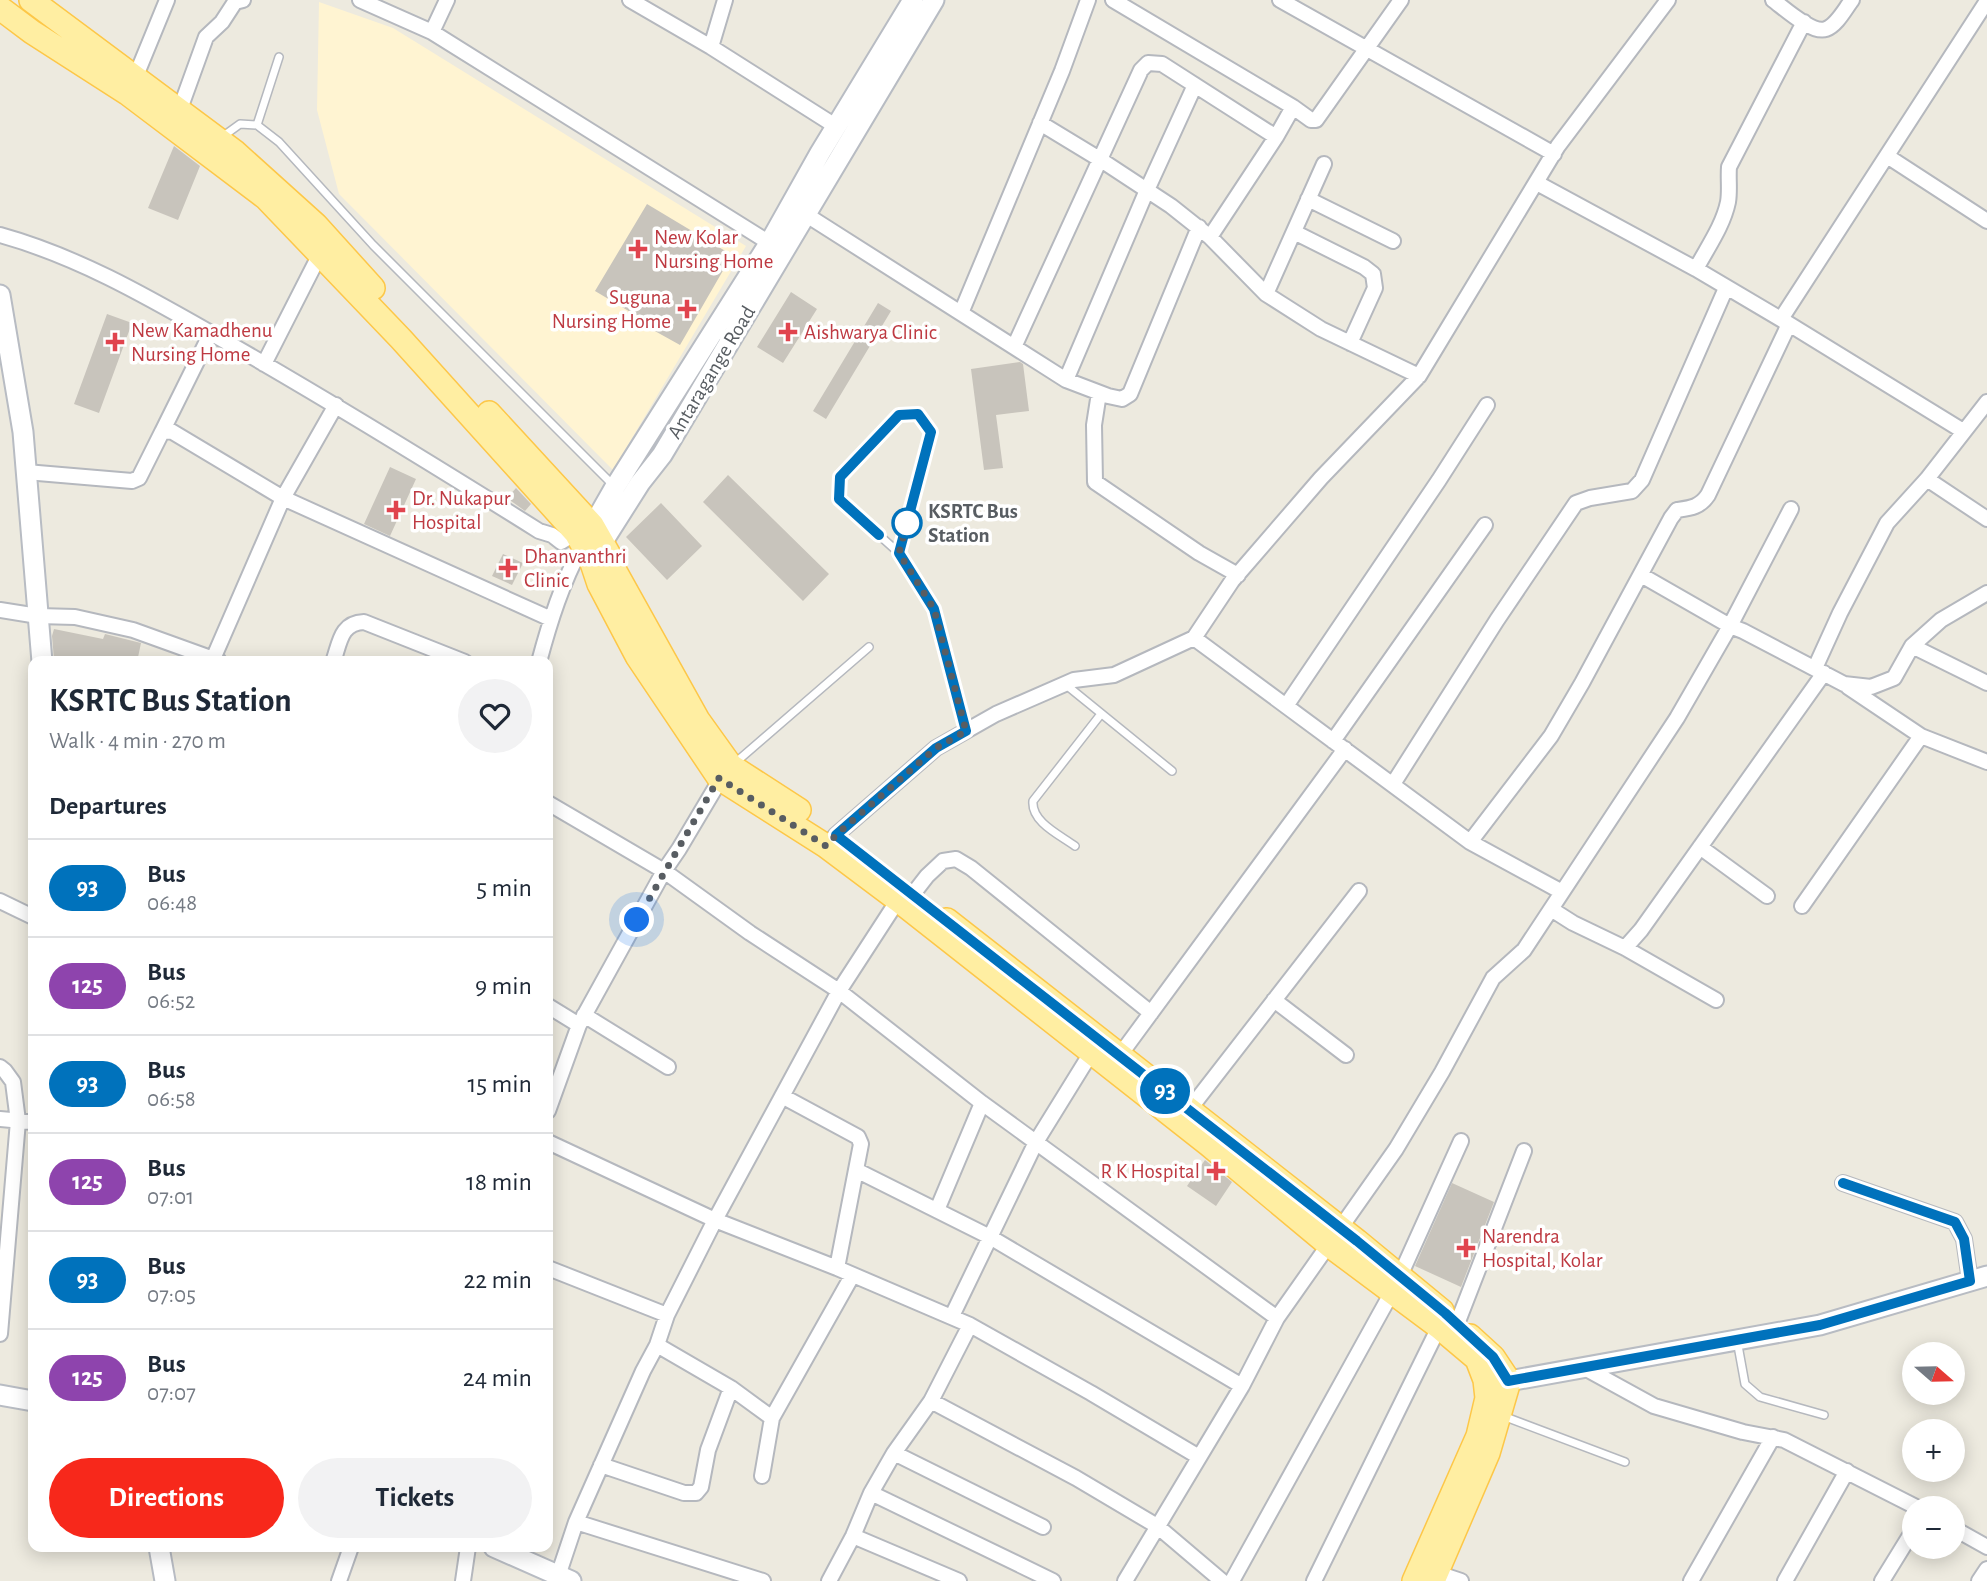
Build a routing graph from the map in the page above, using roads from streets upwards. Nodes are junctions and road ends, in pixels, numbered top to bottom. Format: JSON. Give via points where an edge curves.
{"nodes":[{"id":1,"x":31,"y":0,"type":"edge"},
{"id":2,"x":167,"y":0,"type":"edge"},
{"id":3,"x":243,"y":0,"type":"edge"},
{"id":4,"x":360,"y":0,"type":"edge"},
{"id":5,"x":447,"y":0,"type":"edge"},
{"id":6,"x":630,"y":0,"type":"edge"},
{"id":7,"x":725,"y":0,"type":"edge"},
{"id":8,"x":1088,"y":0,"type":"edge"},
{"id":9,"x":1113,"y":0,"type":"edge"},
{"id":10,"x":1280,"y":0,"type":"edge"},
{"id":11,"x":1401,"y":0,"type":"edge"},
{"id":12,"x":1668,"y":0,"type":"edge"},
{"id":13,"x":1773,"y":0,"type":"edge"},
{"id":14,"x":1852,"y":0,"type":"edge"},
{"id":15,"x":926,"y":1,"type":"edge"},
{"id":16,"x":1987,"y":1,"type":"edge"},
{"id":17,"x":380,"y":4,"type":"edge"},
{"id":18,"x":0,"y":8,"type":"edge"},
{"id":19,"x":1982,"y":20,"type":"edge"},
{"id":20,"x":1804,"y":22,"type":"junction"},
{"id":21,"x":432,"y":32,"type":"junction"},
{"id":22,"x":711,"y":47,"type":"junction"},
{"id":23,"x":1367,"y":49,"type":"junction"},
{"id":24,"x":1195,"y":85,"type":"junction"},
{"id":25,"x":131,"y":86,"type":"junction"},
{"id":26,"x":1293,"y":107,"type":"junction"},
{"id":27,"x":180,"y":109,"type":"junction"},
{"id":28,"x":1040,"y":124,"type":"junction"},
{"id":29,"x":836,"y":127,"type":"junction"},
{"id":30,"x":1276,"y":136,"type":"junction"},
{"id":31,"x":1554,"y":154,"type":"junction"},
{"id":32,"x":1886,"y":156,"type":"junction"},
{"id":33,"x":1101,"y":160,"type":"junction"},
{"id":34,"x":1324,"y":164,"type":"dead end"},
{"id":35,"x":1537,"y":183,"type":"junction"},
{"id":36,"x":1147,"y":190,"type":"junction"},
{"id":37,"x":1308,"y":200,"type":"junction"},
{"id":38,"x":805,"y":214,"type":"junction"},
{"id":39,"x":1987,"y":221,"type":"edge"},
{"id":40,"x":1205,"y":232,"type":"junction"},
{"id":41,"x":1294,"y":232,"type":"junction"},
{"id":42,"x":0,"y":235,"type":"edge"},
{"id":43,"x":1393,"y":242,"type":"dead end"},
{"id":44,"x":777,"y":247,"type":"junction"},
{"id":45,"x":320,"y":254,"type":"junction"},
{"id":46,"x":1696,"y":269,"type":"junction"},
{"id":47,"x":1726,"y":288,"type":"junction"},
{"id":48,"x":1266,"y":293,"type":"junction"},
{"id":49,"x":0,"y":295,"type":"edge"},
{"id":50,"x":961,"y":313,"type":"junction"},
{"id":51,"x":1785,"y":321,"type":"junction"},
{"id":52,"x":211,"y":334,"type":"junction"},
{"id":53,"x":1350,"y":343,"type":"junction"},
{"id":54,"x":1014,"y":347,"type":"junction"},
{"id":55,"x":264,"y":364,"type":"junction"},
{"id":56,"x":1419,"y":376,"type":"junction"},
{"id":57,"x":1066,"y":380,"type":"junction"},
{"id":58,"x":1099,"y":393,"type":"junction"},
{"id":59,"x":1987,"y":402,"type":"edge"},
{"id":60,"x":1487,"y":404,"type":"dead end"},
{"id":61,"x":335,"y":405,"type":"junction"},
{"id":62,"x":1963,"y":431,"type":"junction"},
{"id":63,"x":162,"y":432,"type":"junction"},
{"id":64,"x":26,"y":472,"type":"junction"},
{"id":65,"x":1927,"y":479,"type":"junction"},
{"id":66,"x":283,"y":498,"type":"junction"},
{"id":67,"x":1791,"y":509,"type":"dead end"},
{"id":68,"x":1987,"y":518,"type":"edge"},
{"id":69,"x":1485,"y":525,"type":"dead end"},
{"id":70,"x":589,"y":542,"type":"junction"},
{"id":71,"x":1238,"y":575,"type":"junction"},
{"id":72,"x":1641,"y":575,"type":"junction"},
{"id":73,"x":1987,"y":593,"type":"edge"},
{"id":74,"x":0,"y":610,"type":"edge"},
{"id":75,"x":38,"y":616,"type":"junction"},
{"id":76,"x":551,"y":619,"type":"junction"},
{"id":77,"x":1730,"y":626,"type":"junction"},
{"id":78,"x":1194,"y":638,"type":"junction"},
{"id":79,"x":1912,"y":646,"type":"junction"},
{"id":80,"x":41,"y":656,"type":"edge"},
{"id":81,"x":205,"y":656,"type":"edge"},
{"id":82,"x":218,"y":656,"type":"edge"},
{"id":83,"x":335,"y":656,"type":"edge"},
{"id":84,"x":450,"y":656,"type":"edge"},
{"id":85,"x":541,"y":656,"type":"edge"},
{"id":86,"x":1819,"y":671,"type":"junction"},
{"id":87,"x":1987,"y":682,"type":"edge"},
{"id":88,"x":1844,"y":684,"type":"junction"},
{"id":89,"x":1286,"y":706,"type":"junction"},
{"id":90,"x":1921,"y":736,"type":"junction"},
{"id":91,"x":1339,"y":745,"type":"junction"},
{"id":92,"x":1987,"y":762,"type":"edge"},
{"id":93,"x":725,"y":772,"type":"junction"},
{"id":94,"x":1393,"y":784,"type":"junction"},
{"id":95,"x":553,"y":806,"type":"edge"},
{"id":96,"x":831,"y":840,"type":"junction"},
{"id":97,"x":1469,"y":842,"type":"junction"},
{"id":98,"x":1700,"y":847,"type":"junction"},
{"id":99,"x":664,"y":871,"type":"junction"},
{"id":100,"x":1359,"y":891,"type":"dead end"},
{"id":101,"x":1562,"y":892,"type":"junction"},
{"id":102,"x":1767,"y":895,"type":"dead end"},
{"id":103,"x":905,"y":897,"type":"junction"},
{"id":104,"x":0,"y":901,"type":"edge"},
{"id":105,"x":1802,"y":906,"type":"dead end"},
{"id":106,"x":1551,"y":909,"type":"junction"},
{"id":107,"x":28,"y":915,"type":"edge"},
{"id":108,"x":1625,"y":948,"type":"junction"},
{"id":109,"x":839,"y":991,"type":"junction"},
{"id":110,"x":1274,"y":1000,"type":"junction"},
{"id":111,"x":1716,"y":1000,"type":"dead end"},
{"id":112,"x":553,"y":1008,"type":"edge"},
{"id":113,"x":1151,"y":1013,"type":"junction"},
{"id":114,"x":581,"y":1020,"type":"junction"},
{"id":115,"x":1091,"y":1053,"type":"junction"},
{"id":116,"x":1120,"y":1055,"type":"junction"},
{"id":117,"x":1346,"y":1055,"type":"dead end"},
{"id":118,"x":0,"y":1067,"type":"edge"},
{"id":119,"x":667,"y":1067,"type":"dead end"},
{"id":120,"x":782,"y":1096,"type":"junction"},
{"id":121,"x":553,"y":1097,"type":"edge"},
{"id":122,"x":982,"y":1102,"type":"junction"},
{"id":123,"x":1189,"y":1110,"type":"junction"},
{"id":124,"x":0,"y":1119,"type":"edge"},
{"id":125,"x":18,"y":1121,"type":"junction"},
{"id":126,"x":28,"y":1122,"type":"edge"},
{"id":127,"x":1461,"y":1141,"type":"dead end"},
{"id":128,"x":1036,"y":1142,"type":"junction"},
{"id":129,"x":553,"y":1144,"type":"edge"},
{"id":130,"x":1524,"y":1151,"type":"dead end"},
{"id":131,"x":856,"y":1170,"type":"junction"},
{"id":132,"x":1843,"y":1183,"type":"dead end"},
{"id":133,"x":937,"y":1210,"type":"junction"},
{"id":134,"x":715,"y":1220,"type":"junction"},
{"id":135,"x":1335,"y":1236,"type":"junction"},
{"id":136,"x":990,"y":1237,"type":"junction"},
{"id":137,"x":837,"y":1268,"type":"junction"},
{"id":138,"x":553,"y":1270,"type":"edge"},
{"id":139,"x":852,"y":1276,"type":"junction"},
{"id":140,"x":1978,"y":1279,"type":"edge"},
{"id":141,"x":1396,"y":1284,"type":"junction"},
{"id":142,"x":667,"y":1315,"type":"junction"},
{"id":143,"x":952,"y":1316,"type":"junction"},
{"id":144,"x":1277,"y":1318,"type":"junction"},
{"id":145,"x":970,"y":1325,"type":"junction"},
{"id":146,"x":1448,"y":1326,"type":"junction"},
{"id":147,"x":0,"y":1334,"type":"edge"},
{"id":148,"x":657,"y":1345,"type":"junction"},
{"id":149,"x":1583,"y":1367,"type":"junction"},
{"id":150,"x":1508,"y":1381,"type":"junction"},
{"id":151,"x":1242,"y":1386,"type":"junction"},
{"id":152,"x":731,"y":1388,"type":"junction"},
{"id":153,"x":0,"y":1395,"type":"edge"},
{"id":154,"x":28,"y":1400,"type":"edge"},
{"id":155,"x":931,"y":1401,"type":"junction"},
{"id":156,"x":772,"y":1418,"type":"junction"},
{"id":157,"x":1773,"y":1437,"type":"junction"},
{"id":158,"x":894,"y":1452,"type":"junction"},
{"id":159,"x":1199,"y":1457,"type":"junction"},
{"id":160,"x":601,"y":1465,"type":"junction"},
{"id":161,"x":1847,"y":1471,"type":"junction"},
{"id":162,"x":762,"y":1476,"type":"dead end"},
{"id":163,"x":871,"y":1493,"type":"junction"},
{"id":164,"x":1902,"y":1499,"type":"edge"},
{"id":165,"x":576,"y":1522,"type":"junction"},
{"id":166,"x":1157,"y":1526,"type":"junction"},
{"id":167,"x":1043,"y":1527,"type":"dead end"},
{"id":168,"x":1965,"y":1535,"type":"edge"},
{"id":169,"x":853,"y":1536,"type":"junction"},
{"id":170,"x":1987,"y":1547,"type":"edge"},
{"id":171,"x":1902,"y":1548,"type":"edge"},
{"id":172,"x":160,"y":1552,"type":"edge"},
{"id":173,"x":349,"y":1552,"type":"edge"},
{"id":174,"x":467,"y":1552,"type":"edge"},
{"id":175,"x":505,"y":1552,"type":"edge"},
{"id":176,"x":1987,"y":1569,"type":"edge"},
{"id":177,"x":1435,"y":1577,"type":"edge"},
{"id":178,"x":565,"y":1578,"type":"edge"},
{"id":179,"x":165,"y":1581,"type":"edge"},
{"id":180,"x":339,"y":1581,"type":"edge"},
{"id":181,"x":463,"y":1581,"type":"edge"},
{"id":182,"x":763,"y":1581,"type":"edge"},
{"id":183,"x":829,"y":1581,"type":"edge"},
{"id":184,"x":959,"y":1581,"type":"edge"},
{"id":185,"x":1053,"y":1581,"type":"edge"},
{"id":186,"x":1125,"y":1581,"type":"edge"},
{"id":187,"x":1222,"y":1581,"type":"edge"},
{"id":188,"x":1232,"y":1581,"type":"edge"},
{"id":189,"x":1314,"y":1581,"type":"edge"},
{"id":190,"x":1415,"y":1581,"type":"edge"},
{"id":191,"x":1461,"y":1581,"type":"edge"},
{"id":192,"x":1691,"y":1581,"type":"edge"},
{"id":193,"x":1786,"y":1581,"type":"edge"},
{"id":194,"x":1882,"y":1581,"type":"edge"},
{"id":195,"x":1979,"y":1581,"type":"edge"}],
"edges":[{"from":1,"to":25,"type":"main road"},
{"from":2,"to":25,"type":"street"},
{"from":3,"to":27,"type":"street","via":[[235,2],[206,37]]},
{"from":4,"to":17,"type":"street"},
{"from":5,"to":21,"type":"street"},
{"from":6,"to":22,"type":"street"},
{"from":7,"to":22,"type":"street"},
{"from":8,"to":28,"type":"street"},
{"from":9,"to":26,"type":"street"},
{"from":10,"to":23,"type":"street"},
{"from":11,"to":23,"type":"street"},
{"from":12,"to":31,"type":"street"},
{"from":13,"to":20,"type":"street"},
{"from":14,"to":20,"type":"street","via":[[1824,30]]},
{"from":15,"to":29,"type":"street","name":"Antaragange Road"},
{"from":15,"to":38,"type":"street","name":"Antaragange Road"},
{"from":16,"to":19,"type":"street"},
{"from":17,"to":21,"type":"street"},
{"from":18,"to":25,"type":"main road","via":[[32,32]]},
{"from":19,"to":32,"type":"street"},
{"from":20,"to":46,"type":"street","via":[[1729,167],[1729,199]]},
{"from":21,"to":44,"type":"street"},
{"from":22,"to":29,"type":"street"},
{"from":23,"to":26,"type":"street","via":[[1316,120]]},
{"from":23,"to":31,"type":"street"},
{"from":24,"to":30,"type":"street"},
{"from":24,"to":33,"type":"street","via":[[1162,64],[1148,63]]},
{"from":24,"to":36,"type":"street"},
{"from":25,"to":27,"type":"main road"},
{"from":25,"to":45,"type":"main road","via":[[266,198]]},
{"from":26,"to":30,"type":"street"},
{"from":27,"to":70,"type":"main road","via":[[316,225]]},
{"from":28,"to":33,"type":"street"},
{"from":28,"to":50,"type":"street"},
{"from":29,"to":44,"type":"street","name":"Antaragange Road"},
{"from":30,"to":40,"type":"street"},
{"from":31,"to":35,"type":"street"},
{"from":32,"to":39,"type":"street"},
{"from":32,"to":51,"type":"street"},
{"from":33,"to":36,"type":"street"},
{"from":33,"to":54,"type":"street"},
{"from":34,"to":37,"type":"street"},
{"from":35,"to":46,"type":"street"},
{"from":35,"to":56,"type":"street"},
{"from":36,"to":40,"type":"street"},
{"from":36,"to":57,"type":"street"},
{"from":37,"to":41,"type":"street"},
{"from":37,"to":43,"type":"street"},
{"from":38,"to":44,"type":"street","name":"Antaragange Road"},
{"from":38,"to":50,"type":"street"},
{"from":40,"to":48,"type":"street"},
{"from":40,"to":58,"type":"street","via":[[1130,394],[1122,400]]},
{"from":41,"to":48,"type":"street"},
{"from":41,"to":53,"type":"street","via":[[1373,274],[1374,288]]},
{"from":42,"to":52,"type":"street","via":[[32,244],[132,288]]},
{"from":44,"to":70,"type":"street","name":"Antaragange Road","via":[[615,488]]},
{"from":44,"to":70,"type":"street","name":"Antaragange Road","via":[[662,455]]},
{"from":45,"to":55,"type":"street"},
{"from":45,"to":70,"type":"main road"},
{"from":46,"to":47,"type":"street"},
{"from":47,"to":51,"type":"street"},
{"from":47,"to":94,"type":"street","via":[[1642,480],[1632,491],[1576,503]]},
{"from":48,"to":53,"type":"street"},
{"from":49,"to":64,"type":"street"},
{"from":50,"to":54,"type":"street"},
{"from":51,"to":62,"type":"street"},
{"from":51,"to":72,"type":"street","via":[[1708,495],[1696,507],[1677,510]]},
{"from":52,"to":55,"type":"street"},
{"from":52,"to":63,"type":"street"},
{"from":53,"to":56,"type":"street"},
{"from":54,"to":57,"type":"street"},
{"from":55,"to":61,"type":"street"},
{"from":56,"to":71,"type":"street","via":[[1321,478]]},
{"from":57,"to":58,"type":"street"},
{"from":58,"to":71,"type":"street","via":[[1094,425],[1095,482]]},
{"from":59,"to":62,"type":"street"},
{"from":60,"to":89,"type":"street"},
{"from":61,"to":66,"type":"street"},
{"from":61,"to":70,"type":"street","via":[[540,531],[561,541]]},
{"from":62,"to":65,"type":"street"},
{"from":63,"to":64,"type":"street","via":[[139,478],[132,481]]},
{"from":63,"to":66,"type":"street","via":[[170,431]]},
{"from":64,"to":75,"type":"street"},
{"from":65,"to":68,"type":"street"},
{"from":65,"to":86,"type":"street","via":[[1886,523],[1840,613]]},
{"from":66,"to":76,"type":"street"},
{"from":66,"to":82,"type":"street"},
{"from":67,"to":77,"type":"street"},
{"from":69,"to":91,"type":"street"},
{"from":70,"to":76,"type":"street","via":[[569,570]]},
{"from":70,"to":93,"type":"main road","via":[[613,562]]},
{"from":71,"to":78,"type":"street"},
{"from":72,"to":77,"type":"street"},
{"from":72,"to":97,"type":"street","via":[[1550,736]]},
{"from":73,"to":79,"type":"street","via":[[1941,620]]},
{"from":74,"to":75,"type":"street"},
{"from":75,"to":80,"type":"street"},
{"from":75,"to":81,"type":"street","via":[[75,617],[133,630]]},
{"from":76,"to":85,"type":"street"},
{"from":77,"to":86,"type":"street"},
{"from":77,"to":101,"type":"street","via":[[1677,718]]},
{"from":78,"to":89,"type":"street"},
{"from":78,"to":96,"type":"street","via":[[1114,675],[1074,680],[996,714],[936,748]]},
{"from":79,"to":87,"type":"street"},
{"from":79,"to":88,"type":"street","via":[[1894,678],[1871,687]]},
{"from":83,"to":84,"type":"street","via":[[344,630],[363,622]]},
{"from":86,"to":88,"type":"street"},
{"from":86,"to":98,"type":"street"},
{"from":88,"to":90,"type":"street"},
{"from":89,"to":91,"type":"street"},
{"from":90,"to":92,"type":"street"},
{"from":90,"to":105,"type":"street"},
{"from":91,"to":94,"type":"street"},
{"from":91,"to":113,"type":"street"},
{"from":93,"to":96,"type":"main road"},
{"from":93,"to":99,"type":"street"},
{"from":94,"to":97,"type":"street"},
{"from":95,"to":99,"type":"street"},
{"from":96,"to":103,"type":"main road"},
{"from":97,"to":101,"type":"street"},
{"from":98,"to":102,"type":"street"},
{"from":98,"to":108,"type":"street"},
{"from":99,"to":109,"type":"street"},
{"from":99,"to":114,"type":"street"},
{"from":100,"to":110,"type":"street"},
{"from":101,"to":106,"type":"street"},
{"from":103,"to":109,"type":"street"},
{"from":103,"to":113,"type":"street","via":[[943,861],[956,859]]},
{"from":103,"to":115,"type":"main road"},
{"from":103,"to":116,"type":"main road"},
{"from":104,"to":107,"type":"street"},
{"from":106,"to":108,"type":"street"},
{"from":106,"to":135,"type":"street","via":[[1524,950],[1493,978],[1396,1149]]},
{"from":108,"to":111,"type":"street"},
{"from":109,"to":120,"type":"street"},
{"from":109,"to":122,"type":"street"},
{"from":110,"to":117,"type":"street"},
{"from":110,"to":123,"type":"street"},
{"from":112,"to":114,"type":"street"},
{"from":113,"to":116,"type":"street"},
{"from":114,"to":119,"type":"street"},
{"from":114,"to":121,"type":"street"},
{"from":115,"to":128,"type":"street"},
{"from":115,"to":135,"type":"main road"},
{"from":116,"to":123,"type":"main road"},
{"from":118,"to":125,"type":"street","via":[[13,1082]]},
{"from":120,"to":131,"type":"street","via":[[858,1137]]},
{"from":120,"to":134,"type":"street"},
{"from":122,"to":128,"type":"street"},
{"from":122,"to":133,"type":"street"},
{"from":123,"to":135,"type":"main road"},
{"from":124,"to":125,"type":"street"},
{"from":125,"to":126,"type":"street"},
{"from":125,"to":147,"type":"street"},
{"from":127,"to":141,"type":"street"},
{"from":128,"to":136,"type":"street"},
{"from":128,"to":144,"type":"street"},
{"from":129,"to":134,"type":"street"},
{"from":130,"to":146,"type":"street"},
{"from":131,"to":133,"type":"street"},
{"from":131,"to":137,"type":"street"},
{"from":132,"to":140,"type":"street","via":[[1955,1222]]},
{"from":133,"to":136,"type":"street"},
{"from":134,"to":137,"type":"street"},
{"from":134,"to":142,"type":"street"},
{"from":135,"to":141,"type":"main road"},
{"from":135,"to":144,"type":"street"},
{"from":136,"to":143,"type":"street"},
{"from":136,"to":151,"type":"street"},
{"from":137,"to":139,"type":"street"},
{"from":138,"to":142,"type":"street"},
{"from":139,"to":143,"type":"street"},
{"from":139,"to":156,"type":"street"},
{"from":140,"to":149,"type":"street","via":[[1820,1325]]},
{"from":141,"to":146,"type":"main road"},
{"from":141,"to":188,"type":"street"},
{"from":142,"to":148,"type":"street"},
{"from":143,"to":145,"type":"street"},
{"from":144,"to":151,"type":"street"},
{"from":145,"to":155,"type":"street"},
{"from":145,"to":159,"type":"street"},
{"from":146,"to":150,"type":"main road","via":[[1493,1357]]},
{"from":146,"to":189,"type":"street"},
{"from":146,"to":190,"type":"main road","via":[[1477,1359],[1487,1398],[1478,1436]]},
{"from":148,"to":152,"type":"street"},
{"from":148,"to":160,"type":"street"},
{"from":149,"to":150,"type":"street"},
{"from":149,"to":157,"type":"street","via":[[1654,1406]]},
{"from":150,"to":177,"type":"main road","via":[[1488,1453]]},
{"from":151,"to":159,"type":"street"},
{"from":152,"to":156,"type":"street"},
{"from":152,"to":160,"type":"street","via":[[696,1493]]},
{"from":153,"to":154,"type":"street"},
{"from":155,"to":158,"type":"street"},
{"from":155,"to":166,"type":"street"},
{"from":156,"to":162,"type":"street"},
{"from":157,"to":161,"type":"street"},
{"from":157,"to":192,"type":"street"},
{"from":158,"to":163,"type":"street"},
{"from":158,"to":167,"type":"street"},
{"from":159,"to":166,"type":"street"},
{"from":160,"to":165,"type":"street"},
{"from":161,"to":164,"type":"street"},
{"from":161,"to":193,"type":"street"},
{"from":163,"to":169,"type":"street"},
{"from":163,"to":185,"type":"street"},
{"from":165,"to":178,"type":"street"},
{"from":165,"to":182,"type":"street"},
{"from":166,"to":186,"type":"street"},
{"from":166,"to":187,"type":"street"},
{"from":168,"to":170,"type":"street"},
{"from":169,"to":183,"type":"street"},
{"from":169,"to":184,"type":"street"},
{"from":171,"to":194,"type":"street"},
{"from":172,"to":179,"type":"street"},
{"from":173,"to":180,"type":"street"},
{"from":174,"to":181,"type":"street"},
{"from":175,"to":178,"type":"street"},
{"from":176,"to":195,"type":"street"},
{"from":177,"to":191,"type":"street"}]}
